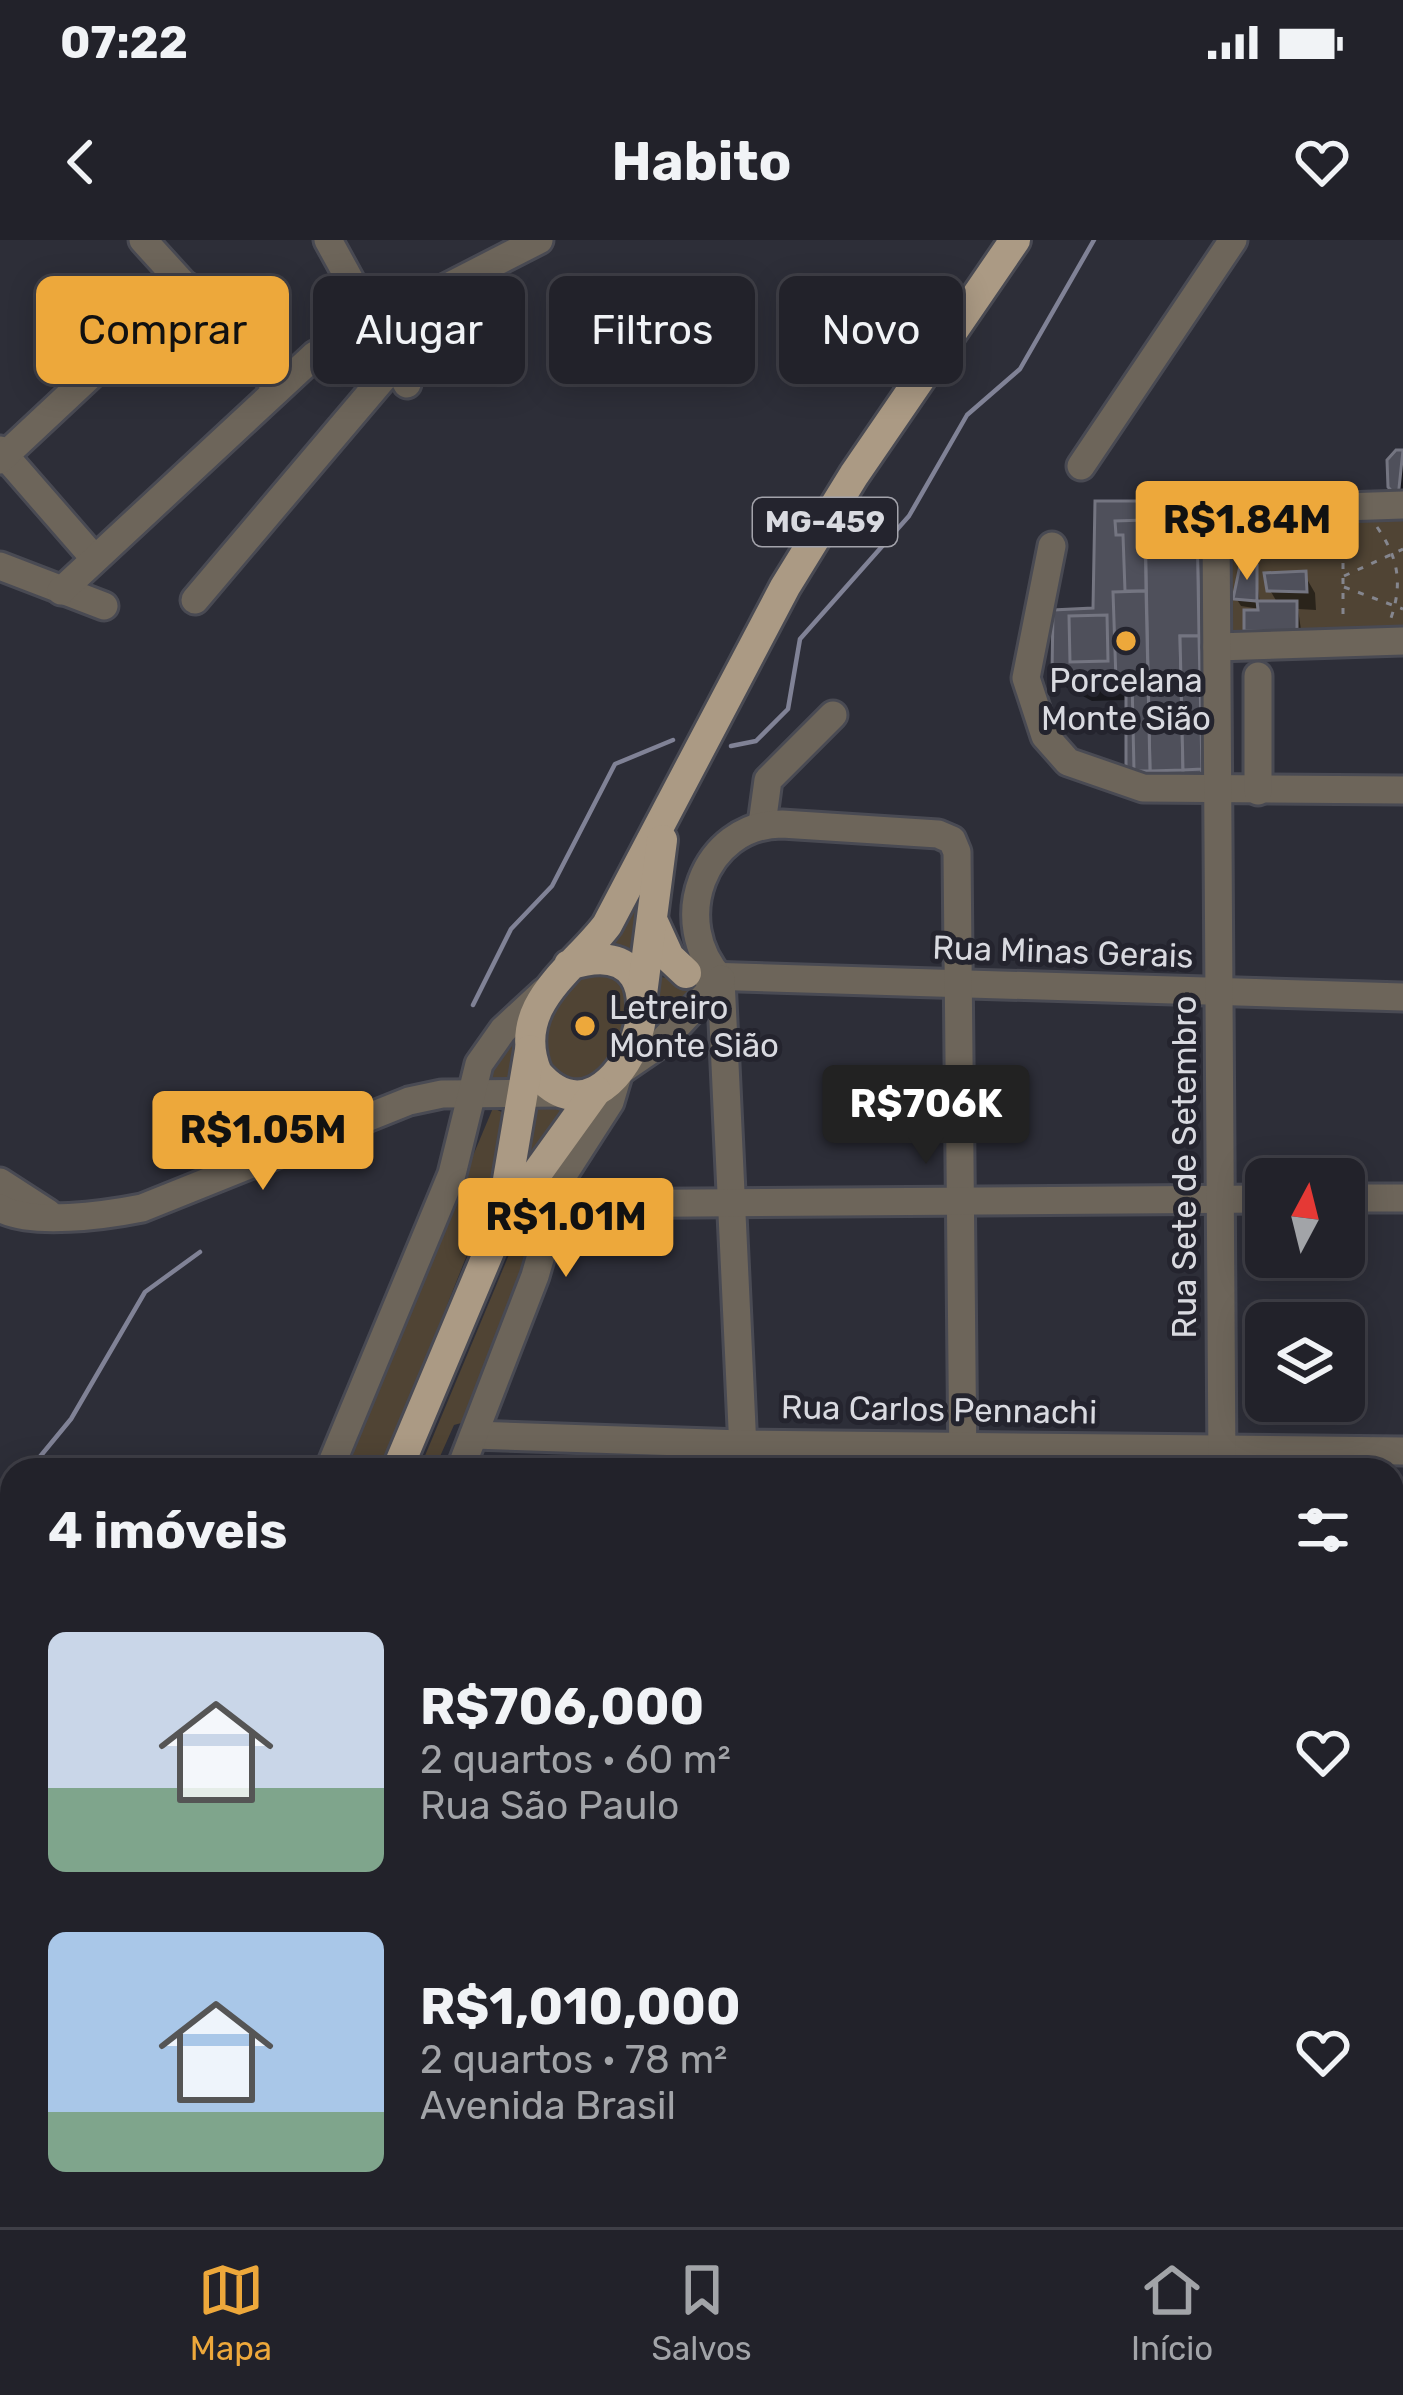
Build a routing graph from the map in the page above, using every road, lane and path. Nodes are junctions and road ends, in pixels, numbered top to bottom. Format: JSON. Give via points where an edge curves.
{"nodes":[{"id":1,"x":142,"y":240,"type":"edge"},
{"id":2,"x":328,"y":240,"type":"edge"},
{"id":3,"x":538,"y":240,"type":"edge"},
{"id":4,"x":1015,"y":240,"type":"edge"},
{"id":5,"x":1233,"y":240,"type":"edge"},
{"id":6,"x":176,"y":276,"type":"edge"},
{"id":7,"x":347,"y":276,"type":"edge"},
{"id":8,"x":465,"y":276,"type":"edge"},
{"id":9,"x":313,"y":357,"type":"edge"},
{"id":10,"x":79,"y":384,"type":"edge"},
{"id":11,"x":274,"y":384,"type":"edge"},
{"id":12,"x":392,"y":384,"type":"edge"},
{"id":13,"x":277,"y":387,"type":"junction"},
{"id":14,"x":2,"y":455,"type":"edge"},
{"id":15,"x":1081,"y":466,"type":"dead end"},
{"id":16,"x":1403,"y":505,"type":"edge"},
{"id":17,"x":1362,"y":506,"type":"junction"},
{"id":18,"x":1343,"y":534,"type":"dead end"},
{"id":19,"x":1052,"y":546,"type":"dead end"},
{"id":20,"x":1403,"y":549,"type":"edge"},
{"id":21,"x":1393,"y":554,"type":"junction"},
{"id":22,"x":94,"y":558,"type":"junction"},
{"id":23,"x":0,"y":566,"type":"edge"},
{"id":24,"x":1342,"y":577,"type":"junction"},
{"id":25,"x":1401,"y":580,"type":"edge"},
{"id":26,"x":1343,"y":586,"type":"junction"},
{"id":27,"x":61,"y":591,"type":"junction"},
{"id":28,"x":195,"y":600,"type":"dead end"},
{"id":29,"x":104,"y":606,"type":"dead end"},
{"id":30,"x":1396,"y":606,"type":"junction"},
{"id":31,"x":1403,"y":609,"type":"edge"},
{"id":32,"x":1342,"y":615,"type":"dead end"},
{"id":33,"x":1391,"y":641,"type":"edge"},
{"id":34,"x":1217,"y":647,"type":"junction"},
{"id":35,"x":1258,"y":676,"type":"dead end"},
{"id":36,"x":833,"y":715,"type":"dead end"},
{"id":37,"x":1403,"y":790,"type":"edge"},
{"id":38,"x":1220,"y":791,"type":"junction"},
{"id":39,"x":1258,"y":791,"type":"junction"},
{"id":40,"x":664,"y":822,"type":"junction"},
{"id":41,"x":762,"y":824,"type":"junction"},
{"id":42,"x":654,"y":922,"type":"junction"},
{"id":43,"x":568,"y":965,"type":"junction"},
{"id":44,"x":686,"y":973,"type":"junction"},
{"id":45,"x":636,"y":974,"type":"junction"},
{"id":46,"x":721,"y":979,"type":"junction"},
{"id":47,"x":958,"y":984,"type":"junction"},
{"id":48,"x":544,"y":992,"type":"junction"},
{"id":49,"x":1219,"y":992,"type":"junction"},
{"id":50,"x":1403,"y":997,"type":"edge"},
{"id":51,"x":530,"y":1050,"type":"junction"},
{"id":52,"x":601,"y":1082,"type":"junction"},
{"id":53,"x":471,"y":1093,"type":"junction"},
{"id":54,"x":520,"y":1096,"type":"junction"},
{"id":55,"x":0,"y":1182,"type":"edge"},
{"id":56,"x":1245,"y":1198,"type":"edge"},
{"id":57,"x":1365,"y":1198,"type":"edge"},
{"id":58,"x":1403,"y":1198,"type":"edge"},
{"id":59,"x":1220,"y":1199,"type":"junction"},
{"id":60,"x":957,"y":1202,"type":"junction"},
{"id":61,"x":555,"y":1204,"type":"junction"},
{"id":62,"x":731,"y":1205,"type":"junction"},
{"id":63,"x":18,"y":1211,"type":"edge"},
{"id":64,"x":501,"y":1223,"type":"junction"},
{"id":65,"x":474,"y":1435,"type":"junction"},
{"id":66,"x":1403,"y":1450,"type":"edge"},
{"id":67,"x":743,"y":1457,"type":"edge"},
{"id":68,"x":852,"y":1457,"type":"edge"},
{"id":69,"x":963,"y":1457,"type":"edge"},
{"id":70,"x":334,"y":1458,"type":"edge"},
{"id":71,"x":402,"y":1458,"type":"edge"},
{"id":72,"x":465,"y":1458,"type":"edge"},
{"id":73,"x":1049,"y":1458,"type":"edge"},
{"id":74,"x":1222,"y":1458,"type":"edge"},
{"id":75,"x":1258,"y":1458,"type":"edge"}],
"edges":[{"from":1,"to":6,"type":"street"},
{"from":2,"to":7,"type":"street"},
{"from":3,"to":8,"type":"street"},
{"from":4,"to":40,"type":"main road","number":"MG-459","via":[[785,587]]},
{"from":5,"to":15,"type":"street"},
{"from":9,"to":13,"type":"street"},
{"from":10,"to":14,"type":"street"},
{"from":11,"to":13,"type":"street"},
{"from":12,"to":28,"type":"street"},
{"from":13,"to":22,"type":"street"},
{"from":14,"to":22,"type":"street"},
{"from":16,"to":17,"type":"street"},
{"from":17,"to":21,"type":"path"},
{"from":17,"to":34,"type":"street","name":"Rua Sete de Setembro","via":[[1219,518]]},
{"from":18,"to":24,"type":"path"},
{"from":19,"to":38,"type":"street","via":[[1026,678],[1045,736],[1068,762],[1098,777]]},
{"from":20,"to":21,"type":"path"},
{"from":21,"to":24,"type":"path"},
{"from":21,"to":25,"type":"path"},
{"from":22,"to":27,"type":"street"},
{"from":23,"to":27,"type":"street"},
{"from":24,"to":26,"type":"path"},
{"from":25,"to":30,"type":"path"},
{"from":26,"to":30,"type":"path"},
{"from":26,"to":32,"type":"path"},
{"from":27,"to":29,"type":"street"},
{"from":30,"to":31,"type":"path"},
{"from":30,"to":33,"type":"path"},
{"from":33,"to":34,"type":"street"},
{"from":34,"to":38,"type":"street","name":"Rua Sete de Setembro"},
{"from":35,"to":39,"type":"street"},
{"from":36,"to":41,"type":"street","via":[[768,780]]},
{"from":37,"to":39,"type":"street"},
{"from":38,"to":39,"type":"street"},
{"from":38,"to":49,"type":"street","name":"Rua Sete de Setembro"},
{"from":40,"to":42,"type":"main road","number":"MG-459"},
{"from":40,"to":43,"type":"main road","number":"MG-459","via":[[607,925]]},
{"from":41,"to":46,"type":"street","via":[[725,841],[700,884],[699,948]]},
{"from":41,"to":47,"type":"street","via":[[952,840]]},
{"from":42,"to":44,"type":"main road","via":[[660,944]]},
{"from":42,"to":45,"type":"main road","number":"MG-459"},
{"from":43,"to":45,"type":"main road","via":[[586,960]]},
{"from":43,"to":48,"type":"main road","number":"MG-459"},
{"from":44,"to":45,"type":"street","name":"Rua Minas Gerais"},
{"from":44,"to":46,"type":"street","name":"Rua Minas Gerais"},
{"from":45,"to":52,"type":"main road","number":"MG-459","via":[[640,1024]]},
{"from":46,"to":47,"type":"street","name":"Rua Minas Gerais"},
{"from":46,"to":52,"type":"street","via":[[661,1043]]},
{"from":46,"to":62,"type":"street"},
{"from":47,"to":49,"type":"street","name":"Rua Minas Gerais"},
{"from":47,"to":60,"type":"street"},
{"from":48,"to":51,"type":"main road","number":"MG-459"},
{"from":48,"to":53,"type":"street","via":[[491,1043]]},
{"from":49,"to":50,"type":"street","name":"Rua Minas Gerais"},
{"from":49,"to":59,"type":"street","name":"Rua Sete de Setembro"},
{"from":51,"to":52,"type":"main road","via":[[537,1073]]},
{"from":51,"to":54,"type":"main road","number":"MG-459"},
{"from":52,"to":54,"type":"street"},
{"from":52,"to":61,"type":"street","via":[[605,1111],[565,1172]]},
{"from":52,"to":64,"type":"main road","number":"MG-459"},
{"from":53,"to":54,"type":"street"},
{"from":53,"to":63,"type":"street","via":[[409,1101],[142,1208]]},
{"from":53,"to":70,"type":"street","via":[[452,1174]]},
{"from":54,"to":64,"type":"main road","number":"MG-459"},
{"from":55,"to":63,"type":"street"},
{"from":56,"to":59,"type":"street"},
{"from":57,"to":58,"type":"street"},
{"from":59,"to":60,"type":"street"},
{"from":59,"to":74,"type":"street","name":"Rua Sete de Setembro"},
{"from":60,"to":62,"type":"street"},
{"from":60,"to":69,"type":"street"},
{"from":61,"to":62,"type":"street"},
{"from":61,"to":65,"type":"street"},
{"from":62,"to":67,"type":"street"},
{"from":64,"to":71,"type":"main road","number":"MG-459"},
{"from":65,"to":67,"type":"street","name":"Rua Carlos Pennachi"},
{"from":65,"to":72,"type":"street"},
{"from":66,"to":75,"type":"street","name":"Rua Carlos Pennachi"},
{"from":67,"to":68,"type":"street","name":"Rua Carlos Pennachi"},
{"from":68,"to":69,"type":"street","name":"Rua Carlos Pennachi"},
{"from":69,"to":73,"type":"street","name":"Rua Carlos Pennachi"}]}
